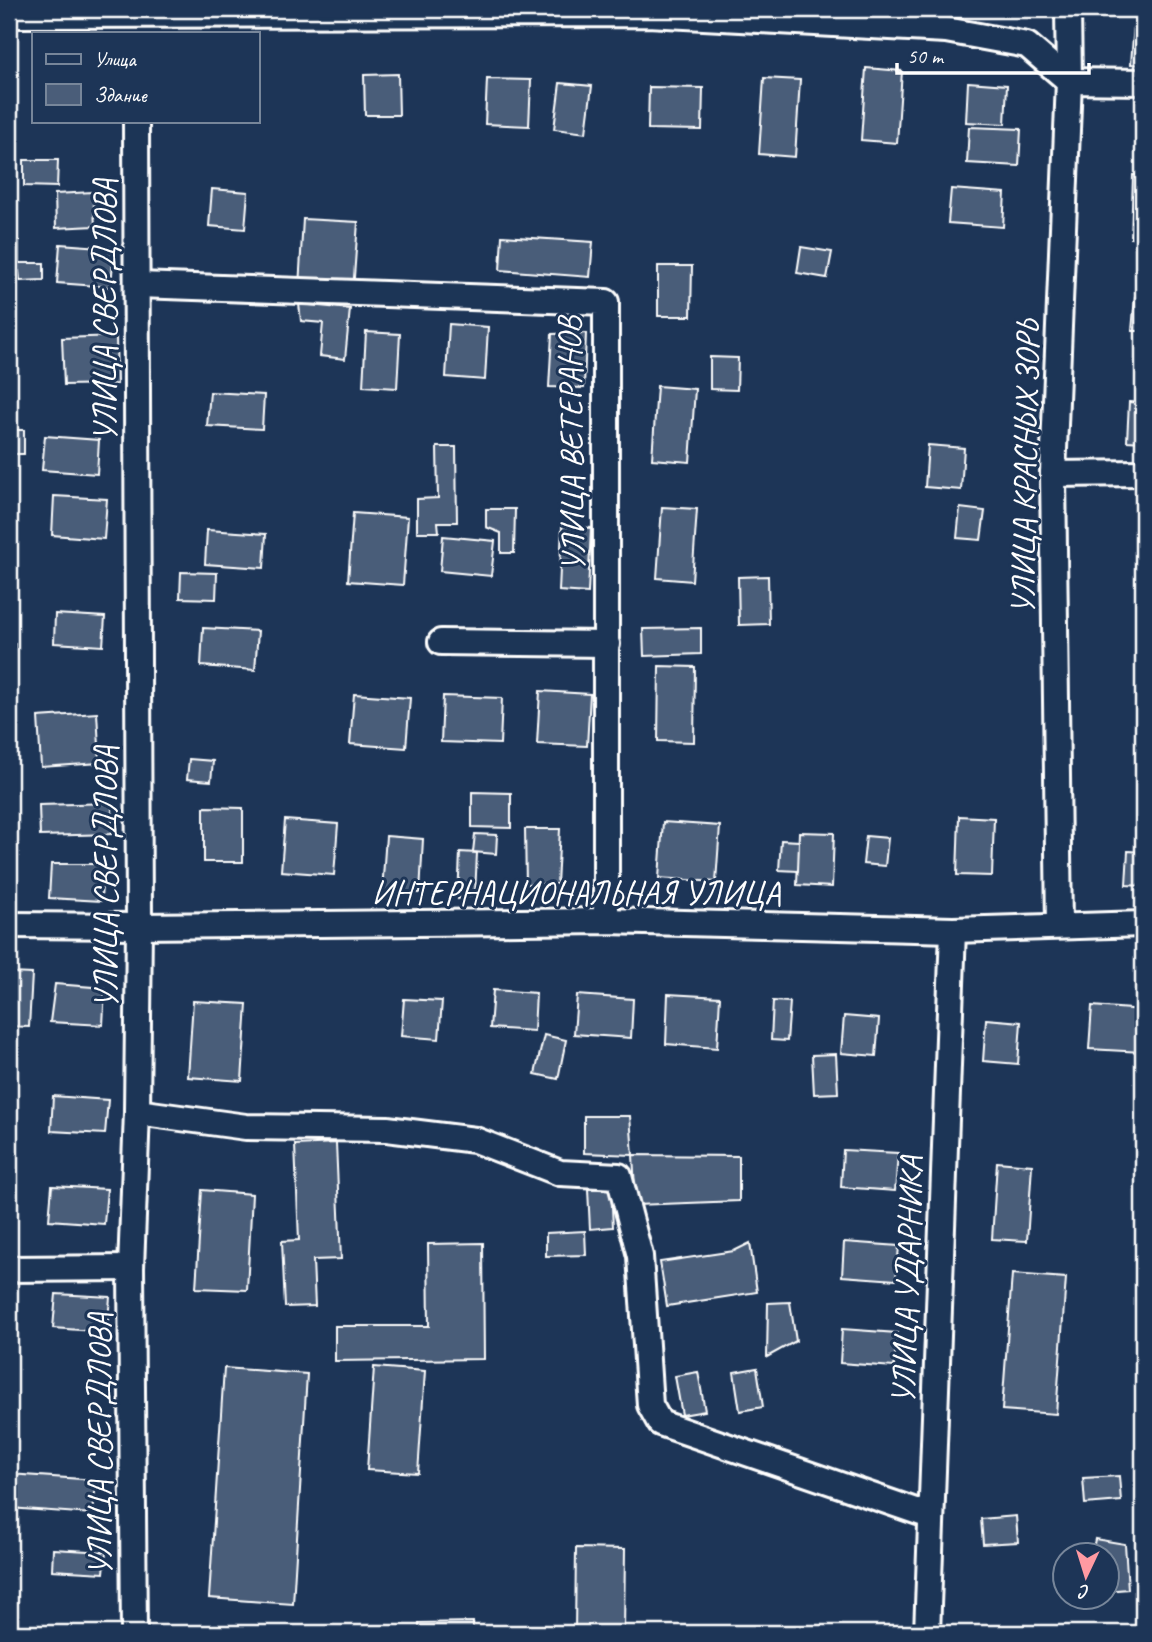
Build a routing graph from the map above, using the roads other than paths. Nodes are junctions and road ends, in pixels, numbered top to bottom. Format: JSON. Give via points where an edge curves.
{"nodes":[{"id":1,"x":1068,"y":9,"type":"edge"},
{"id":2,"x":648,"y":12,"type":"edge"},
{"id":3,"x":9,"y":15,"type":"edge"},
{"id":4,"x":135,"y":19,"type":"edge"},
{"id":5,"x":1069,"y":81,"type":"junction"},
{"id":6,"x":1143,"y":82,"type":"edge"},
{"id":7,"x":136,"y":122,"type":"edge"},
{"id":8,"x":138,"y":285,"type":"junction"},
{"id":9,"x":1143,"y":472,"type":"edge"},
{"id":10,"x":1053,"y":474,"type":"junction"},
{"id":11,"x":441,"y":642,"type":"dead end"},
{"id":12,"x":607,"y":644,"type":"junction"},
{"id":13,"x":606,"y":921,"type":"junction"},
{"id":14,"x":1143,"y":924,"type":"edge"},
{"id":15,"x":9,"y":925,"type":"edge"},
{"id":16,"x":139,"y":926,"type":"junction"},
{"id":17,"x":1059,"y":926,"type":"junction"},
{"id":18,"x":953,"y":930,"type":"junction"},
{"id":19,"x":137,"y":1112,"type":"junction"},
{"id":20,"x":131,"y":1268,"type":"junction"},
{"id":21,"x":9,"y":1269,"type":"edge"},
{"id":22,"x":930,"y":1516,"type":"junction"},
{"id":23,"x":134,"y":1633,"type":"edge"},
{"id":24,"x":927,"y":1633,"type":"edge"}],
"edges":[{"from":1,"to":5,"type":"street","name":"УЛИЦА КРАСНЫХ ЗОРЬ"},
{"from":2,"to":4,"type":"street"},
{"from":2,"to":5,"type":"street","via":[[947,30],[1027,45]]},
{"from":3,"to":4,"type":"street"},
{"from":5,"to":6,"type":"street"},
{"from":5,"to":10,"type":"street","name":"УЛИЦА КРАСНЫХ ЗОРЬ"},
{"from":7,"to":8,"type":"street","name":"УЛИЦА СВЕРДЛОВА"},
{"from":8,"to":12,"type":"street","name":"УЛИЦА ВЕТЕРАНОВ","via":[[606,303]]},
{"from":8,"to":16,"type":"street","name":"УЛИЦА СВЕРДЛОВА"},
{"from":9,"to":10,"type":"street"},
{"from":10,"to":17,"type":"street","name":"УЛИЦА КРАСНЫХ ЗОРЬ"},
{"from":11,"to":12,"type":"street"},
{"from":12,"to":13,"type":"street","name":"УЛИЦА ВЕТЕРАНОВ"},
{"from":13,"to":16,"type":"street","name":"ИНТЕРНАЦИОНАЛЬНАЯ УЛИЦА"},
{"from":13,"to":18,"type":"street","name":"ИНТЕРНАЦИОНАЛЬНАЯ УЛИЦА"},
{"from":14,"to":17,"type":"street","name":"ИНТЕРНАЦИОНАЛЬНАЯ УЛИЦА"},
{"from":15,"to":16,"type":"street","name":"ИНТЕРНАЦИОНАЛЬНАЯ УЛИЦА"},
{"from":16,"to":19,"type":"street","name":"УЛИЦА СВЕРДЛОВА"},
{"from":17,"to":18,"type":"street","name":"ИНТЕРНАЦИОНАЛЬНАЯ УЛИЦА"},
{"from":18,"to":22,"type":"street","name":"УЛИЦА УДАРНИКА"},
{"from":19,"to":20,"type":"street","name":"УЛИЦА СВЕРДЛОВА"},
{"from":19,"to":22,"type":"street","via":[[246,1128],[387,1129],[475,1140],[560,1173],[619,1176],[640,1256],[650,1405],[660,1423]]},
{"from":20,"to":21,"type":"street"},
{"from":20,"to":23,"type":"street","name":"УЛИЦА СВЕРДЛОВА"},
{"from":22,"to":24,"type":"street","name":"УЛИЦА УДАРНИКА"}]}
